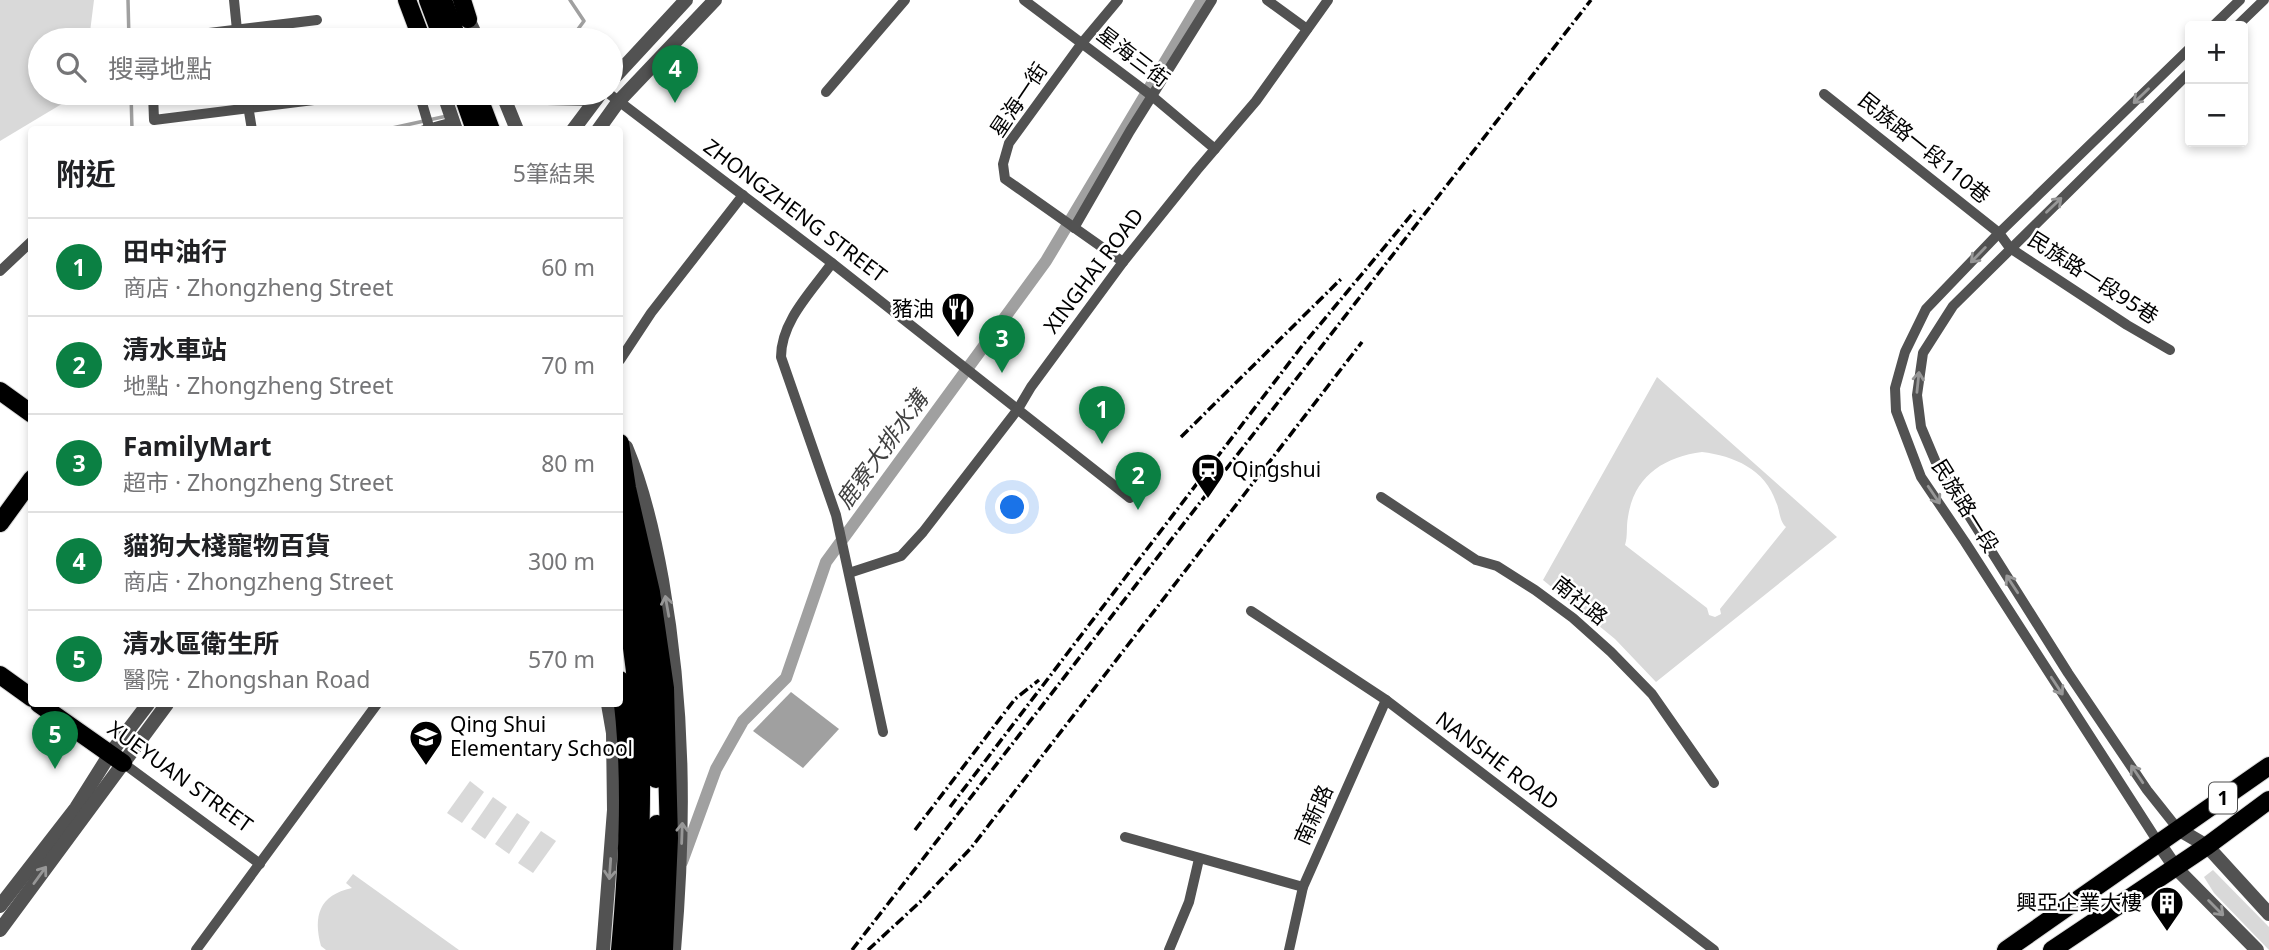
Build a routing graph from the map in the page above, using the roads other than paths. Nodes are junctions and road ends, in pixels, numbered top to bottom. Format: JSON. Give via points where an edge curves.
{"nodes":[{"id":1,"x":234,"y":0,"type":"edge"},
{"id":2,"x":407,"y":0,"type":"edge"},
{"id":3,"x":428,"y":0,"type":"edge"},
{"id":4,"x":443,"y":0,"type":"edge"},
{"id":5,"x":462,"y":0,"type":"edge"},
{"id":6,"x":686,"y":0,"type":"edge"},
{"id":7,"x":715,"y":0,"type":"edge"},
{"id":8,"x":905,"y":0,"type":"edge"},
{"id":9,"x":1024,"y":0,"type":"edge"},
{"id":10,"x":1118,"y":0,"type":"edge"},
{"id":11,"x":1212,"y":0,"type":"edge"},
{"id":12,"x":1267,"y":0,"type":"edge"},
{"id":13,"x":1328,"y":0,"type":"edge"},
{"id":14,"x":2240,"y":0,"type":"edge"},
{"id":15,"x":2264,"y":0,"type":"edge"},
{"id":16,"x":468,"y":19,"type":"joint"},
{"id":17,"x":317,"y":20,"type":"dead end"},
{"id":18,"x":2218,"y":21,"type":"edge"},
{"id":19,"x":2242,"y":21,"type":"edge"},
{"id":20,"x":237,"y":28,"type":"edge"},
{"id":21,"x":272,"y":28,"type":"edge"},
{"id":22,"x":418,"y":28,"type":"edge"},
{"id":23,"x":438,"y":28,"type":"edge"},
{"id":24,"x":454,"y":28,"type":"edge"},
{"id":25,"x":472,"y":28,"type":"edge"},
{"id":26,"x":1307,"y":29,"type":"junction"},
{"id":27,"x":1082,"y":43,"type":"junction"},
{"id":28,"x":2185,"y":53,"type":"edge"},
{"id":29,"x":623,"y":68,"type":"edge"},
{"id":30,"x":2185,"y":77,"type":"edge"},
{"id":31,"x":623,"y":82,"type":"edge"},
{"id":32,"x":825,"y":92,"type":"dead end"},
{"id":33,"x":1824,"y":94,"type":"dead end"},
{"id":34,"x":1152,"y":96,"type":"junction"},
{"id":35,"x":153,"y":105,"type":"edge"},
{"id":36,"x":248,"y":105,"type":"edge"},
{"id":37,"x":278,"y":105,"type":"edge"},
{"id":38,"x":422,"y":105,"type":"edge"},
{"id":39,"x":452,"y":105,"type":"edge"},
{"id":40,"x":458,"y":105,"type":"edge"},
{"id":41,"x":482,"y":105,"type":"edge"},
{"id":42,"x":507,"y":105,"type":"edge"},
{"id":43,"x":598,"y":105,"type":"edge"},
{"id":44,"x":604,"y":105,"type":"edge"},
{"id":45,"x":617,"y":105,"type":"edge"},
{"id":46,"x":248,"y":109,"type":"junction"},
{"id":47,"x":251,"y":126,"type":"edge"},
{"id":48,"x":427,"y":126,"type":"edge"},
{"id":49,"x":455,"y":126,"type":"edge"},
{"id":50,"x":472,"y":126,"type":"edge"},
{"id":51,"x":489,"y":126,"type":"edge"},
{"id":52,"x":515,"y":126,"type":"edge"},
{"id":53,"x":577,"y":126,"type":"edge"},
{"id":54,"x":599,"y":126,"type":"edge"},
{"id":55,"x":1215,"y":149,"type":"junction"},
{"id":56,"x":743,"y":195,"type":"junction"},
{"id":57,"x":1074,"y":228,"type":"junction"},
{"id":58,"x":1999,"y":233,"type":"junction"},
{"id":59,"x":28,"y":245,"type":"edge"},
{"id":60,"x":2010,"y":248,"type":"junction"},
{"id":61,"x":1124,"y":262,"type":"junction"},
{"id":62,"x":832,"y":263,"type":"junction"},
{"id":63,"x":0,"y":271,"type":"edge"},
{"id":64,"x":2170,"y":350,"type":"dead end"},
{"id":65,"x":623,"y":356,"type":"edge"},
{"id":66,"x":0,"y":391,"type":"edge"},
{"id":67,"x":1018,"y":409,"type":"junction"},
{"id":68,"x":28,"y":411,"type":"edge"},
{"id":69,"x":623,"y":444,"type":"edge"},
{"id":70,"x":623,"y":461,"type":"edge"},
{"id":71,"x":28,"y":484,"type":"edge"},
{"id":72,"x":1381,"y":497,"type":"dead end"},
{"id":73,"x":1130,"y":498,"type":"dead end"},
{"id":74,"x":0,"y":523,"type":"edge"},
{"id":75,"x":623,"y":532,"type":"edge"},
{"id":76,"x":849,"y":573,"type":"junction"},
{"id":77,"x":623,"y":597,"type":"edge"},
{"id":78,"x":1251,"y":611,"type":"dead end"},
{"id":79,"x":0,"y":675,"type":"edge"},
{"id":80,"x":28,"y":695,"type":"edge"},
{"id":81,"x":1386,"y":700,"type":"junction"},
{"id":82,"x":44,"y":707,"type":"edge"},
{"id":83,"x":146,"y":707,"type":"edge"},
{"id":84,"x":164,"y":707,"type":"edge"},
{"id":85,"x":375,"y":707,"type":"edge"},
{"id":86,"x":608,"y":707,"type":"edge"},
{"id":87,"x":623,"y":707,"type":"edge"},
{"id":88,"x":883,"y":732,"type":"dead end"},
{"id":89,"x":117,"y":759,"type":"junction"},
{"id":90,"x":2269,"y":766,"type":"edge"},
{"id":91,"x":1714,"y":783,"type":"dead end"},
{"id":92,"x":2269,"y":800,"type":"edge"},
{"id":93,"x":2178,"y":829,"type":"junction"},
{"id":94,"x":1125,"y":837,"type":"dead end"},
{"id":95,"x":2158,"y":842,"type":"junction"},
{"id":96,"x":2207,"y":846,"type":"junction"},
{"id":97,"x":1199,"y":859,"type":"junction"},
{"id":98,"x":260,"y":864,"type":"junction"},
{"id":99,"x":2175,"y":866,"type":"junction"},
{"id":100,"x":1303,"y":887,"type":"junction"},
{"id":101,"x":0,"y":906,"type":"edge"},
{"id":102,"x":2269,"y":914,"type":"edge"},
{"id":103,"x":0,"y":930,"type":"edge"},
{"id":104,"x":196,"y":950,"type":"edge"},
{"id":105,"x":603,"y":950,"type":"edge"},
{"id":106,"x":620,"y":950,"type":"edge"},
{"id":107,"x":634,"y":950,"type":"edge"},
{"id":108,"x":649,"y":950,"type":"edge"},
{"id":109,"x":664,"y":950,"type":"edge"},
{"id":110,"x":674,"y":950,"type":"edge"},
{"id":111,"x":1169,"y":950,"type":"edge"},
{"id":112,"x":1289,"y":950,"type":"edge"},
{"id":113,"x":1714,"y":950,"type":"edge"},
{"id":114,"x":2006,"y":950,"type":"edge"},
{"id":115,"x":2052,"y":950,"type":"edge"},
{"id":116,"x":2257,"y":950,"type":"edge"}],
"edges":[{"from":1,"to":20,"type":"street"},
{"from":2,"to":22,"type":"main road"},
{"from":3,"to":23,"type":"main road"},
{"from":4,"to":24,"type":"main road"},
{"from":5,"to":16,"type":"main road"},
{"from":6,"to":29,"type":"street"},
{"from":7,"to":31,"type":"street"},
{"from":8,"to":32,"type":"street"},
{"from":9,"to":27,"type":"street","name":"星海三街"},
{"from":10,"to":27,"type":"street","name":"星海一街"},
{"from":11,"to":34,"type":"street"},
{"from":12,"to":26,"type":"street"},
{"from":13,"to":26,"type":"street","name":"XINGHAI ROAD"},
{"from":14,"to":18,"type":"street"},
{"from":15,"to":19,"type":"street"},
{"from":16,"to":25,"type":"street"},
{"from":17,"to":21,"type":"street"},
{"from":26,"to":55,"type":"street","name":"XINGHAI ROAD"},
{"from":27,"to":34,"type":"street","name":"星海三街"},
{"from":27,"to":57,"type":"street","name":"星海一街","via":[[1009,143],[1003,164],[1004,179]]},
{"from":28,"to":58,"type":"street","name":"民族路一段","one_way":true},
{"from":60,"to":30,"type":"street","name":"民族路一段","one_way":true},
{"from":33,"to":58,"type":"street","name":"民族路一段110巷"},
{"from":34,"to":55,"type":"street","name":"星海三街"},
{"from":34,"to":57,"type":"street"},
{"from":35,"to":46,"type":"street","via":[[154,120]]},
{"from":36,"to":46,"type":"street"},
{"from":37,"to":46,"type":"street"},
{"from":38,"to":48,"type":"street"},
{"from":39,"to":49,"type":"street"},
{"from":40,"to":50,"type":"main road"},
{"from":41,"to":51,"type":"main road"},
{"from":42,"to":52,"type":"street"},
{"from":43,"to":53,"type":"street"},
{"from":44,"to":54,"type":"street"},
{"from":45,"to":56,"type":"street","name":"ZHONGZHENG STREET"},
{"from":46,"to":47,"type":"street"},
{"from":55,"to":61,"type":"street","name":"XINGHAI ROAD"},
{"from":56,"to":62,"type":"street","name":"ZHONGZHENG STREET"},
{"from":56,"to":65,"type":"street"},
{"from":57,"to":61,"type":"street","name":"星海一街"},
{"from":58,"to":60,"type":"street","name":"民族路一段95巷"},
{"from":58,"to":95,"type":"street","name":"民族路一段","one_way":true,"via":[[1926,309],[1905,352],[1895,388],[1896,411],[1921,477]]},
{"from":59,"to":63,"type":"street"},
{"from":60,"to":64,"type":"street","name":"民族路一段95巷"},
{"from":93,"to":60,"type":"street","name":"民族路一段","one_way":true,"via":[[2147,790],[1983,540],[1937,465],[1921,427],[1917,395],[1923,353],[1953,306]]},
{"from":61,"to":67,"type":"street","name":"XINGHAI ROAD"},
{"from":62,"to":67,"type":"street","name":"ZHONGZHENG STREET"},
{"from":62,"to":76,"type":"street","via":[[787,327],[781,357],[836,515]]},
{"from":66,"to":68,"type":"main road"},
{"from":67,"to":73,"type":"street"},
{"from":67,"to":76,"type":"street","name":"XINGHAI ROAD","via":[[901,556]]},
{"from":110,"to":69,"type":"street","one_way":true,"via":[[683,804],[670,624],[645,499]]},
{"from":70,"to":109,"type":"main road","via":[[651,592],[664,688],[669,838]]},
{"from":71,"to":74,"type":"main road"},
{"from":72,"to":91,"type":"street","name":"南社路","via":[[1573,618],[1652,694]]},
{"from":75,"to":108,"type":"main road","via":[[640,607],[656,760],[657,833]]},
{"from":76,"to":88,"type":"street"},
{"from":77,"to":107,"type":"main road","via":[[641,752],[641,852]]},
{"from":78,"to":81,"type":"street","name":"NANSHE ROAD"},
{"from":79,"to":80,"type":"main road"},
{"from":81,"to":100,"type":"street","name":"南新路"},
{"from":81,"to":113,"type":"street","name":"NANSHE ROAD"},
{"from":82,"to":89,"type":"main road","name":"XUEYUAN STREET"},
{"from":83,"to":89,"type":"street"},
{"from":84,"to":89,"type":"street"},
{"from":85,"to":98,"type":"street"},
{"from":86,"to":105,"type":"street","one_way":true,"via":[[614,810]]},
{"from":87,"to":106,"type":"main road","via":[[629,823]]},
{"from":89,"to":98,"type":"street","name":"XUEYUAN STREET"},
{"from":89,"to":101,"type":"street"},
{"from":103,"to":89,"type":"street","one_way":true},
{"from":90,"to":93,"type":"main road","number":"1"},
{"from":92,"to":96,"type":"main road","number":"1"},
{"from":93,"to":95,"type":"main road","number":"1"},
{"from":93,"to":96,"type":"street"},
{"from":94,"to":97,"type":"street"},
{"from":95,"to":99,"type":"street"},
{"from":95,"to":114,"type":"main road","number":"1"},
{"from":96,"to":99,"type":"main road","number":"1"},
{"from":96,"to":102,"type":"street"},
{"from":97,"to":100,"type":"street"},
{"from":97,"to":111,"type":"street","via":[[1189,902]]},
{"from":98,"to":104,"type":"street"},
{"from":99,"to":115,"type":"main road","number":"1"},
{"from":99,"to":116,"type":"street","one_way":true},
{"from":100,"to":112,"type":"street","name":"南新路"}]}
